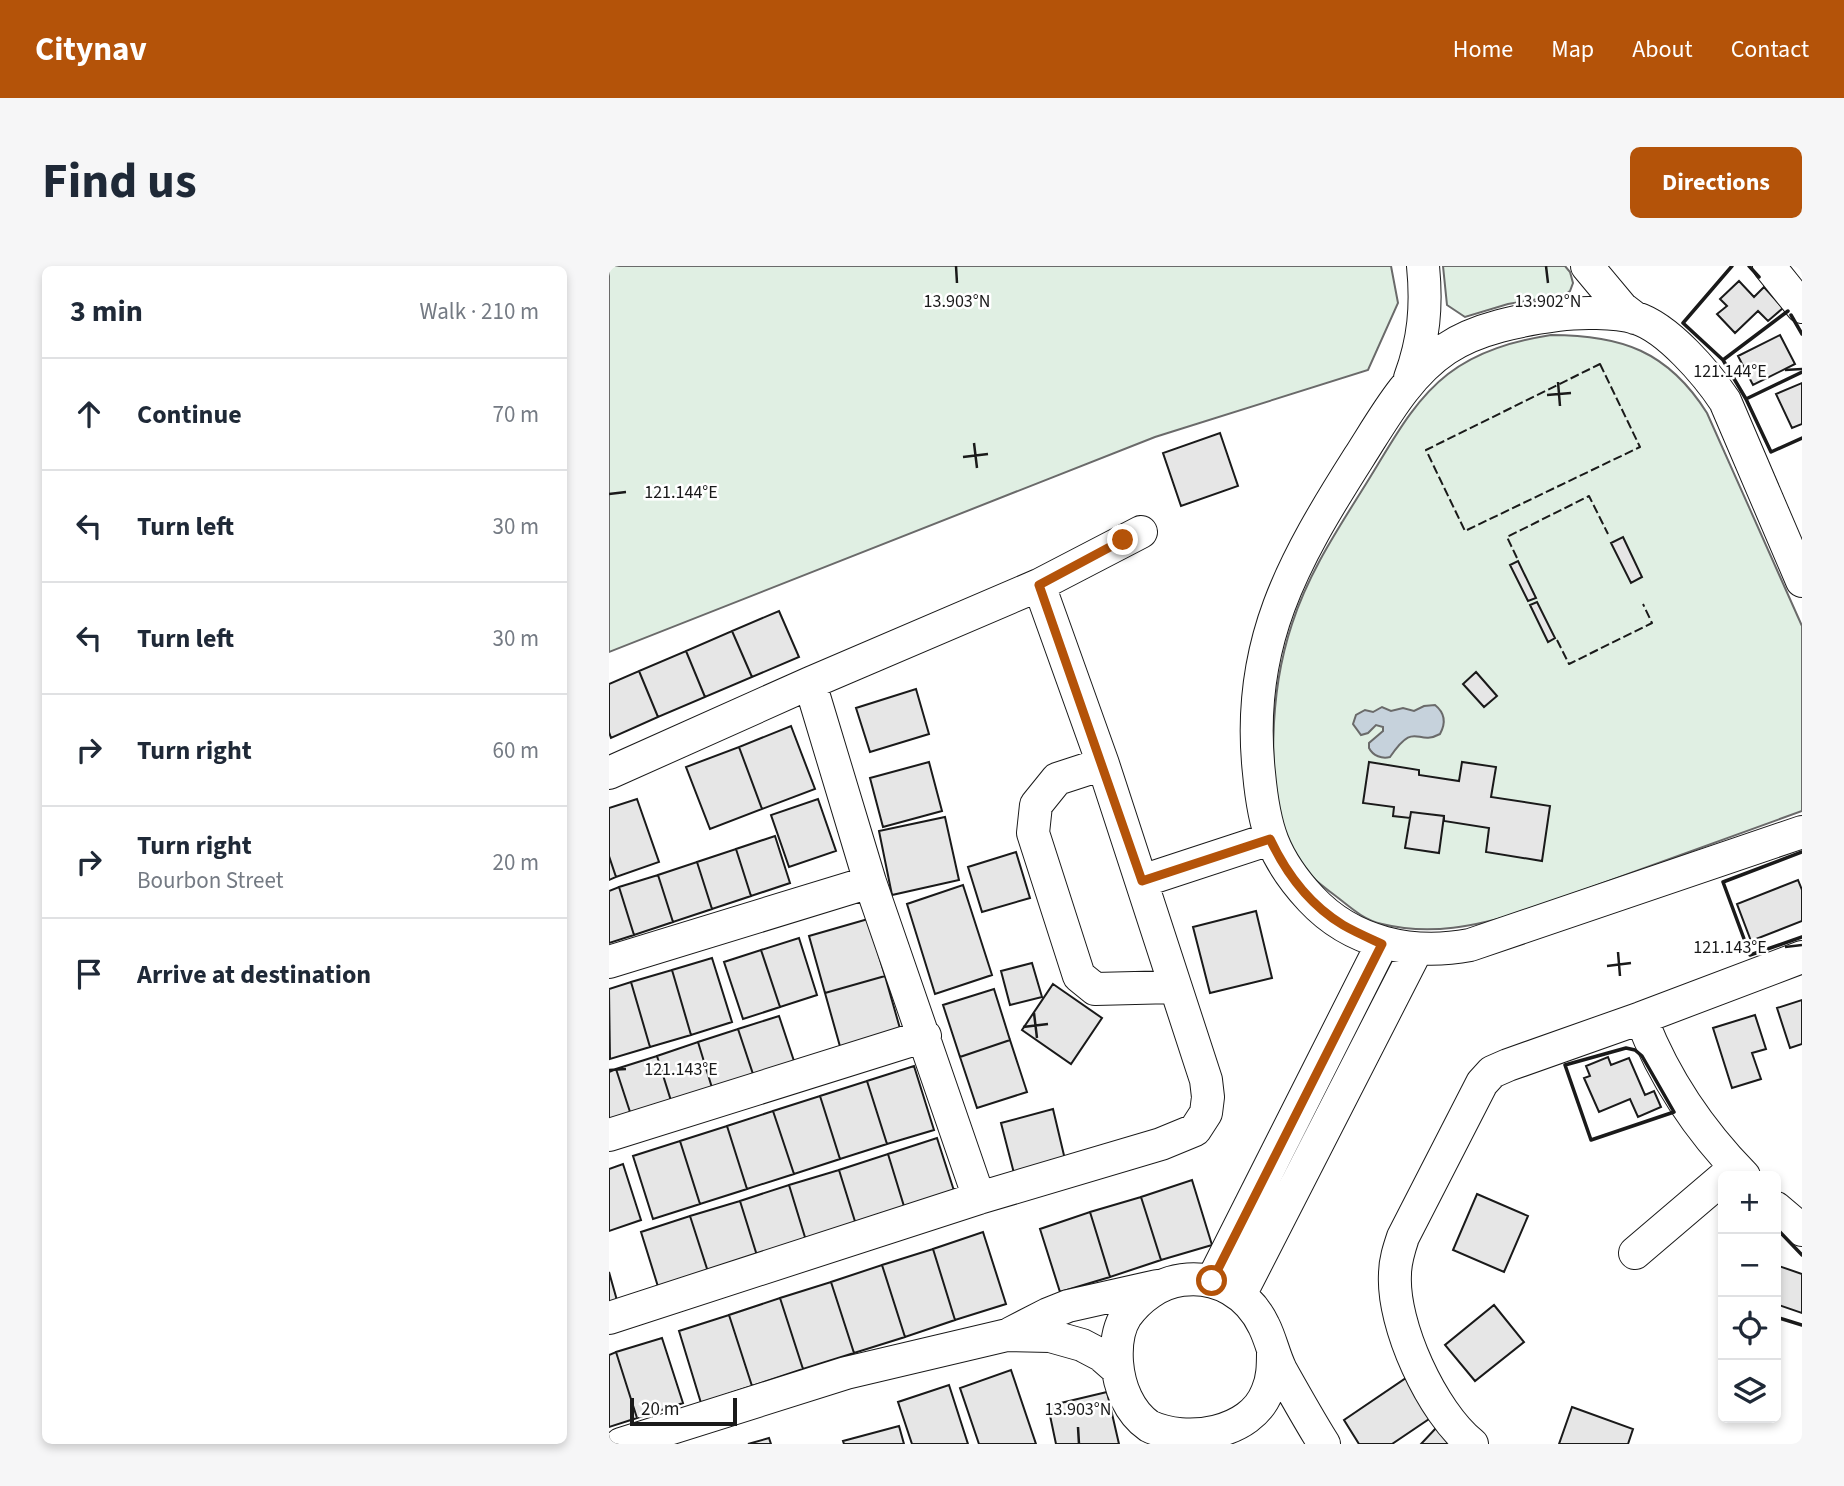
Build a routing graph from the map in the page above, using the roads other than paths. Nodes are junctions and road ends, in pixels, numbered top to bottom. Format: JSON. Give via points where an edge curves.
{"nodes":[{"id":1,"x":1423,"y":266,"type":"edge"},
{"id":2,"x":1587,"y":266,"type":"edge"},
{"id":3,"x":1769,"y":266,"type":"edge"},
{"id":4,"x":1802,"y":307,"type":"edge"},
{"id":5,"x":1635,"y":318,"type":"junction"},
{"id":6,"x":1409,"y":382,"type":"junction"},
{"id":7,"x":1141,"y":532,"type":"dead end"},
{"id":8,"x":1802,"y":581,"type":"edge"},
{"id":9,"x":1039,"y":585,"type":"junction"},
{"id":10,"x":810,"y":683,"type":"junction"},
{"id":11,"x":1103,"y":764,"type":"junction"},
{"id":12,"x":609,"y":773,"type":"edge"},
{"id":13,"x":1802,"y":832,"type":"edge"},
{"id":14,"x":1270,"y":839,"type":"junction"},
{"id":15,"x":1142,"y":881,"type":"junction"},
{"id":16,"x":870,"y":882,"type":"junction"},
{"id":17,"x":1382,"y":944,"type":"junction"},
{"id":18,"x":1417,"y":949,"type":"junction"},
{"id":19,"x":1802,"y":957,"type":"edge"},
{"id":20,"x":609,"y":962,"type":"edge"},
{"id":21,"x":1175,"y":987,"type":"junction"},
{"id":22,"x":1641,"y":1018,"type":"junction"},
{"id":23,"x":925,"y":1035,"type":"junction"},
{"id":24,"x":609,"y":1135,"type":"edge"},
{"id":25,"x":1729,"y":1171,"type":"edge"},
{"id":26,"x":1718,"y":1186,"type":"edge"},
{"id":27,"x":979,"y":1198,"type":"junction"},
{"id":28,"x":1781,"y":1212,"type":"edge"},
{"id":29,"x":1802,"y":1230,"type":"edge"},
{"id":30,"x":1635,"y":1253,"type":"dead end"},
{"id":31,"x":1212,"y":1281,"type":"junction"},
{"id":32,"x":1164,"y":1284,"type":"junction"},
{"id":33,"x":1240,"y":1295,"type":"junction"},
{"id":34,"x":609,"y":1318,"type":"edge"},
{"id":35,"x":1007,"y":1335,"type":"junction"},
{"id":36,"x":1273,"y":1351,"type":"junction"},
{"id":37,"x":1118,"y":1369,"type":"junction"},
{"id":38,"x":1223,"y":1433,"type":"junction"},
{"id":39,"x":1150,"y":1436,"type":"edge"},
{"id":40,"x":621,"y":1444,"type":"edge"},
{"id":41,"x":1258,"y":1444,"type":"edge"},
{"id":42,"x":1324,"y":1444,"type":"edge"},
{"id":43,"x":1472,"y":1444,"type":"edge"}],
"edges":[{"from":1,"to":6,"type":"street","via":[[1425,325]]},
{"from":2,"to":5,"type":"street"},
{"from":3,"to":4,"type":"street"},
{"from":5,"to":6,"type":"street","via":[[1568,314],[1490,329],[1449,347]]},
{"from":5,"to":8,"type":"street","via":[[1686,354],[1725,401]]},
{"from":6,"to":14,"type":"street","via":[[1311,534],[1266,640],[1255,743]]},
{"from":7,"to":9,"type":"street"},
{"from":9,"to":10,"type":"street"},
{"from":9,"to":11,"type":"street"},
{"from":10,"to":12,"type":"street"},
{"from":10,"to":16,"type":"street"},
{"from":11,"to":15,"type":"street"},
{"from":11,"to":21,"type":"street","via":[[1057,779],[1036,805],[1034,819],[1033,833],[1079,976],[1095,989]]},
{"from":13,"to":18,"type":"street","via":[[1470,945]]},
{"from":14,"to":15,"type":"street"},
{"from":14,"to":17,"type":"street","via":[[1290,874],[1322,910]]},
{"from":15,"to":21,"type":"street"},
{"from":16,"to":20,"type":"street"},
{"from":16,"to":23,"type":"street"},
{"from":17,"to":18,"type":"street"},
{"from":17,"to":31,"type":"street"},
{"from":18,"to":33,"type":"street"},
{"from":19,"to":22,"type":"street"},
{"from":21,"to":27,"type":"street","via":[[1206,1080],[1206,1113],[1195,1130]]},
{"from":22,"to":25,"type":"street","via":[[1682,1100]]},
{"from":22,"to":43,"type":"street","via":[[1492,1072],[1473,1098],[1403,1237],[1394,1275],[1406,1337],[1434,1397]]},
{"from":23,"to":24,"type":"street"},
{"from":23,"to":27,"type":"street"},
{"from":26,"to":30,"type":"street"},
{"from":27,"to":34,"type":"street"},
{"from":28,"to":29,"type":"street"},
{"from":31,"to":32,"type":"street"},
{"from":31,"to":33,"type":"street"},
{"from":32,"to":35,"type":"street","via":[[1068,1307]]},
{"from":32,"to":37,"type":"street","via":[[1140,1299],[1125,1318],[1116,1343]]},
{"from":33,"to":36,"type":"street","via":[[1254,1307]]},
{"from":35,"to":37,"type":"street","via":[[1074,1342]]},
{"from":35,"to":40,"type":"street","via":[[846,1373]]},
{"from":36,"to":38,"type":"street","via":[[1272,1377],[1262,1402],[1246,1421]]},
{"from":36,"to":42,"type":"street"},
{"from":37,"to":39,"type":"street","via":[[1131,1408]]},
{"from":38,"to":39,"type":"street"},
{"from":38,"to":41,"type":"street","via":[[1238,1434]]}]}
